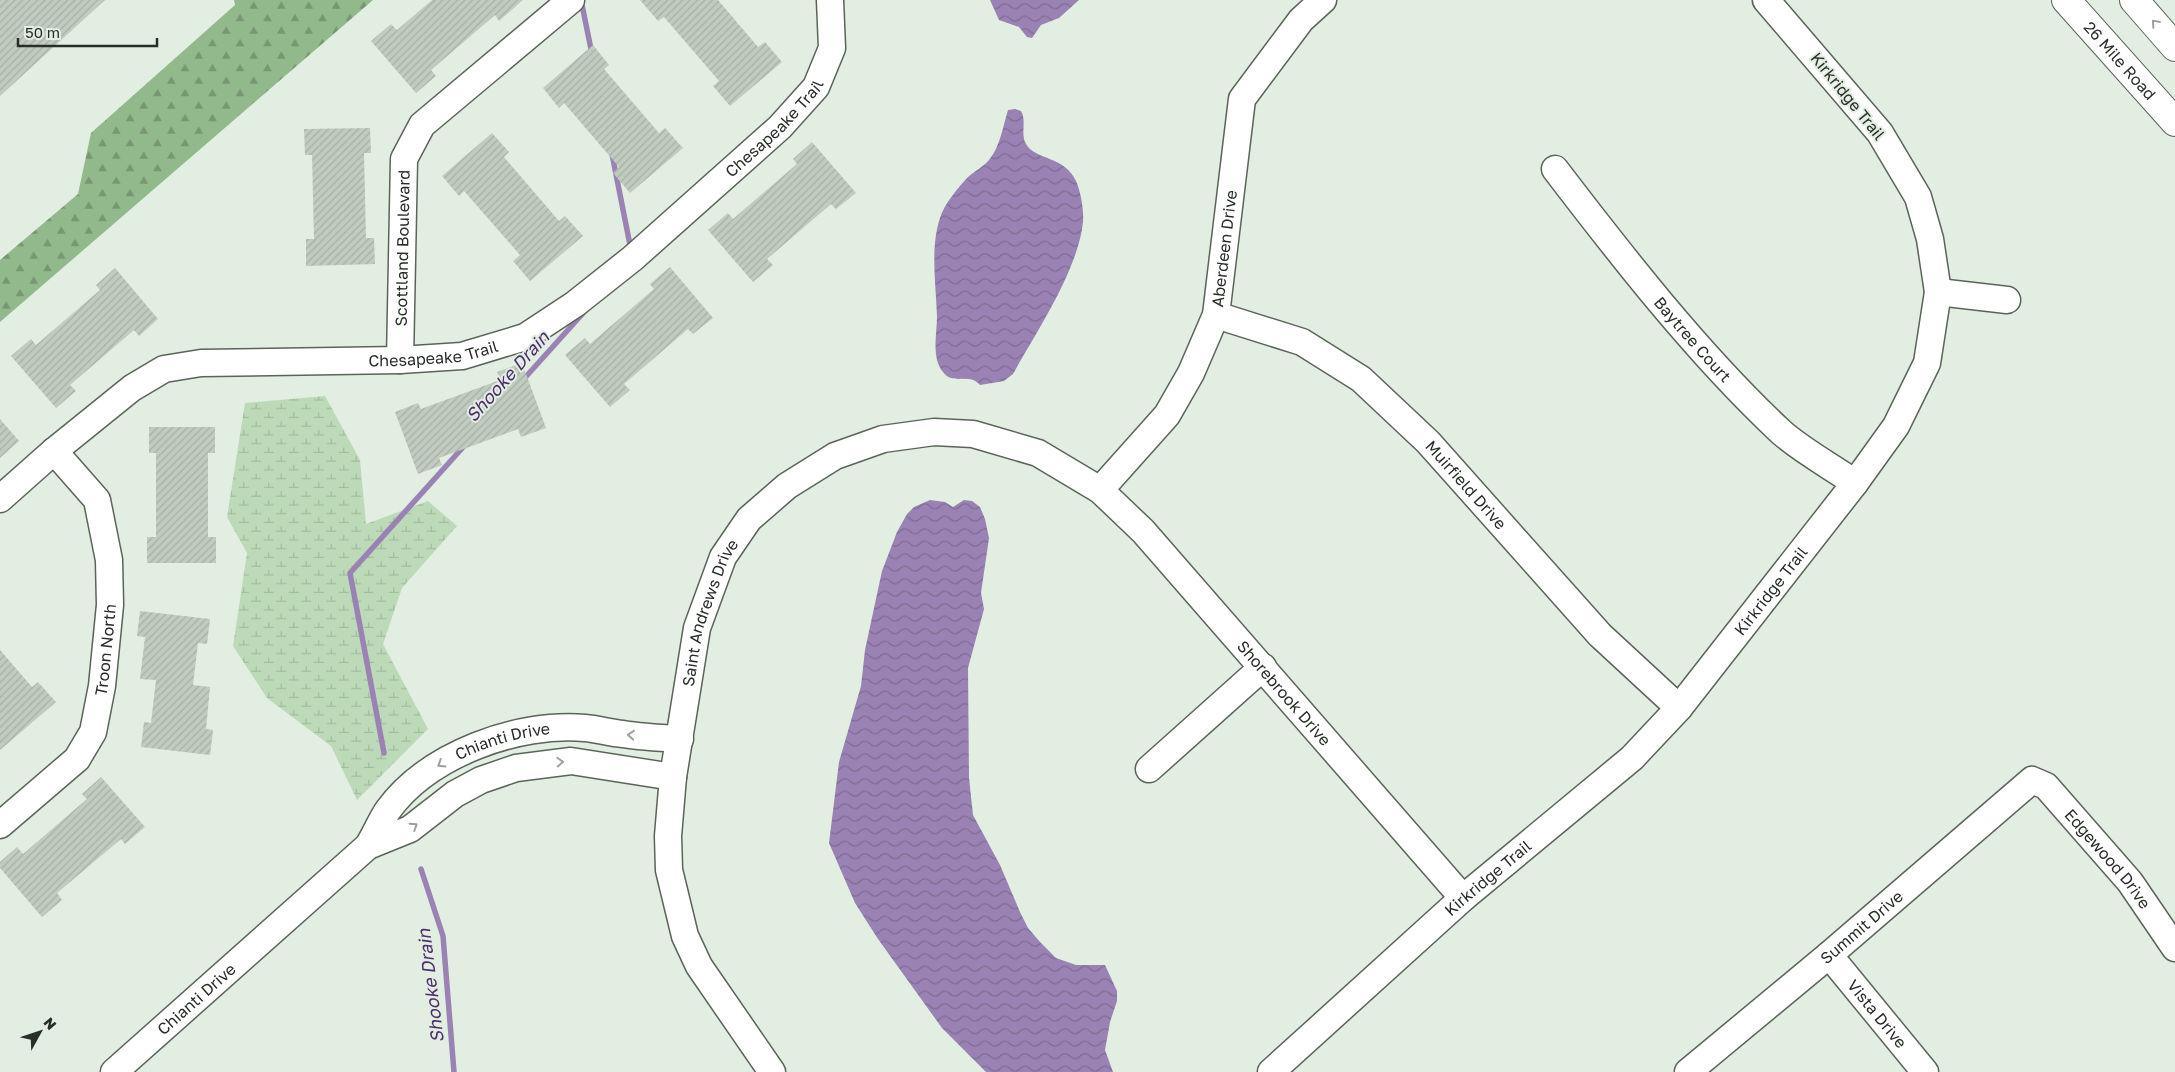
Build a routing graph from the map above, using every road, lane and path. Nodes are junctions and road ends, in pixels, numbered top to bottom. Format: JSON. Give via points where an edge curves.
{"nodes":[{"id":1,"x":571,"y":0,"type":"edge"},
{"id":2,"x":830,"y":0,"type":"edge"},
{"id":3,"x":1323,"y":0,"type":"edge"},
{"id":4,"x":1766,"y":0,"type":"edge"},
{"id":5,"x":2066,"y":0,"type":"edge"},
{"id":6,"x":2134,"y":0,"type":"edge"},
{"id":7,"x":2175,"y":47,"type":"edge"},
{"id":8,"x":2175,"y":122,"type":"edge"},
{"id":9,"x":1554,"y":169,"type":"dead end"},
{"id":10,"x":1938,"y":292,"type":"junction"},
{"id":11,"x":2007,"y":300,"type":"dead end"},
{"id":12,"x":1216,"y":315,"type":"junction"},
{"id":13,"x":400,"y":360,"type":"junction"},
{"id":14,"x":54,"y":450,"type":"junction"},
{"id":15,"x":1855,"y":483,"type":"junction"},
{"id":16,"x":1100,"y":490,"type":"junction"},
{"id":17,"x":0,"y":499,"type":"edge"},
{"id":18,"x":1263,"y":667,"type":"junction"},
{"id":19,"x":1679,"y":708,"type":"junction"},
{"id":20,"x":506,"y":736,"type":"junction"},
{"id":21,"x":680,"y":739,"type":"junction"},
{"id":22,"x":516,"y":768,"type":"junction"},
{"id":23,"x":1149,"y":769,"type":"dead end"},
{"id":24,"x":673,"y":777,"type":"junction"},
{"id":25,"x":2032,"y":780,"type":"joint"},
{"id":26,"x":0,"y":824,"type":"edge"},
{"id":27,"x":368,"y":846,"type":"junction"},
{"id":28,"x":1463,"y":898,"type":"junction"},
{"id":29,"x":2175,"y":948,"type":"edge"},
{"id":30,"x":1828,"y":955,"type":"junction"},
{"id":31,"x":114,"y":1072,"type":"edge"},
{"id":32,"x":772,"y":1072,"type":"edge"},
{"id":33,"x":1271,"y":1072,"type":"edge"},
{"id":34,"x":1688,"y":1072,"type":"edge"},
{"id":35,"x":1925,"y":1072,"type":"edge"}],
"edges":[{"from":1,"to":13,"type":"street","name":"Scottland Boulevard","via":[[422,125],[404,159]]},
{"from":2,"to":13,"type":"street","name":"Chesapeake Trail","via":[[832,48],[816,87],[780,127],[633,258],[575,304],[525,337],[462,356]]},
{"from":3,"to":12,"type":"street","name":"Aberdeen Drive","via":[[1301,20],[1242,99]]},
{"from":4,"to":10,"type":"street","name":"Kirkridge Trail","via":[[1880,133],[1918,197],[1930,239]]},
{"from":5,"to":8,"type":"main road","name":"26 Mile Road"},
{"from":7,"to":6,"type":"main road","one_way":true},
{"from":9,"to":15,"type":"street","name":"Baytree Court","via":[[1624,259],[1726,375],[1782,432]]},
{"from":10,"to":11,"type":"street"},
{"from":10,"to":15,"type":"street","name":"Kirkridge Trail","via":[[1927,363],[1896,426]]},
{"from":12,"to":16,"type":"street","name":"Aberdeen Drive","via":[[1191,373],[1166,416]]},
{"from":12,"to":19,"type":"street","name":"Muirfield Drive","via":[[1302,342],[1361,379],[1428,442],[1600,635]]},
{"from":13,"to":14,"type":"street","name":"Chesapeake Trail","via":[[201,363],[164,370],[132,388]]},
{"from":14,"to":17,"type":"street","name":"Chesapeake Trail"},
{"from":14,"to":26,"type":"street","name":"Troon North","via":[[96,500],[102,525],[109,560],[110,605],[102,686],[93,732],[77,760]]},
{"from":15,"to":19,"type":"street","name":"Kirkridge Trail"},
{"from":16,"to":18,"type":"street","name":"Shorebrook Drive","via":[[1143,531]]},
{"from":16,"to":21,"type":"street","name":"Saint Andrews Drive","via":[[1038,453],[974,434],[934,432],[883,439],[835,456],[787,486],[749,519],[723,557],[697,628]]},
{"from":18,"to":23,"type":"street"},
{"from":18,"to":28,"type":"street","name":"Shorebrook Drive"},
{"from":19,"to":28,"type":"street","name":"Kirkridge Trail","via":[[1632,758]]},
{"from":21,"to":20,"type":"street","name":"Chianti Drive","one_way":true,"via":[[566,728]]},
{"from":20,"to":22,"type":"street"},
{"from":20,"to":27,"type":"street","name":"Chianti Drive","one_way":true,"via":[[482,743],[427,772],[387,811]]},
{"from":21,"to":24,"type":"street","name":"Saint Andrews Drive"},
{"from":22,"to":24,"type":"street","name":"Chianti Drive","one_way":true,"via":[[571,761]]},
{"from":27,"to":22,"type":"street","name":"Chianti Drive","one_way":true,"via":[[410,829],[455,794],[481,780]]},
{"from":24,"to":32,"type":"street","name":"Saint Andrews Drive","via":[[669,870],[685,936],[699,966]]},
{"from":25,"to":29,"type":"street","name":"Edgewood Drive","via":[[2046,786],[2130,882]]},
{"from":25,"to":30,"type":"street","name":"Summit Drive"},
{"from":27,"to":31,"type":"street","name":"Chianti Drive"},
{"from":28,"to":33,"type":"street","name":"Kirkridge Trail"},
{"from":30,"to":34,"type":"street","name":"Summit Drive"},
{"from":30,"to":35,"type":"street","name":"Vista Drive"}]}
